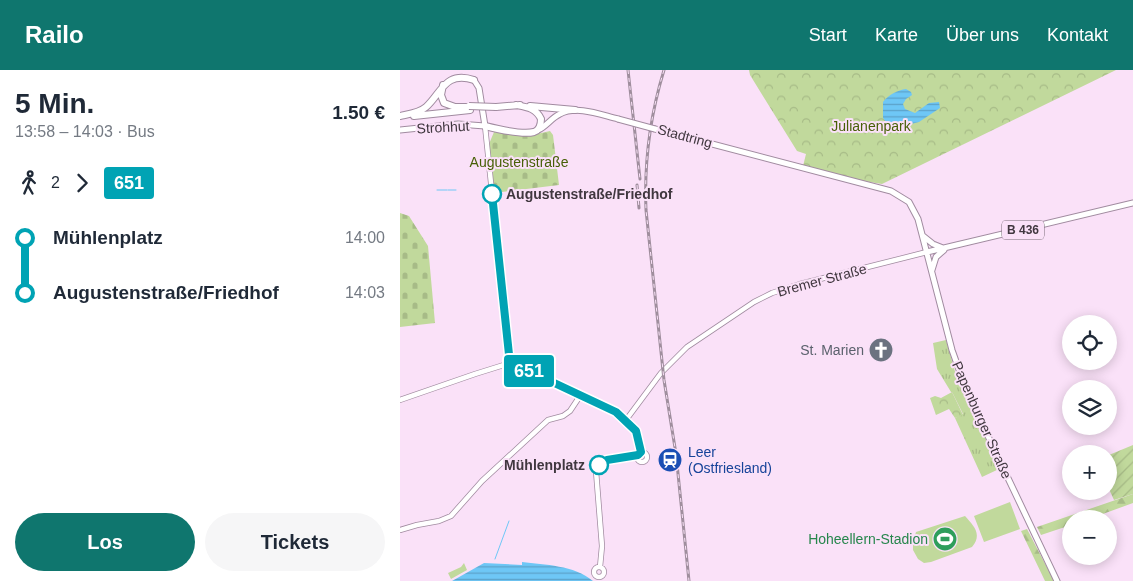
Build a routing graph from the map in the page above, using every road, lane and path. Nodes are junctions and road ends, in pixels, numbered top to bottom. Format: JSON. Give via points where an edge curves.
{"nodes":[{"id":1,"x":447,"y":80,"type":"junction"},
{"id":2,"x":474,"y":80,"type":"joint"},
{"id":3,"x":516,"y":105,"type":"junction"},
{"id":4,"x":470,"y":108,"type":"junction"},
{"id":5,"x":575,"y":110,"type":"junction"},
{"id":6,"x":400,"y":117,"type":"edge"},
{"id":7,"x":485,"y":126,"type":"junction"},
{"id":8,"x":400,"y":131,"type":"edge"},
{"id":9,"x":535,"y":131,"type":"junction"},
{"id":10,"x":1133,"y":203,"type":"edge"},
{"id":11,"x":923,"y":235,"type":"junction"},
{"id":12,"x":946,"y":248,"type":"junction"},
{"id":13,"x":927,"y":252,"type":"junction"},
{"id":14,"x":932,"y":270,"type":"junction"},
{"id":15,"x":510,"y":364,"type":"junction"},
{"id":16,"x":581,"y":396,"type":"junction"},
{"id":17,"x":400,"y":400,"type":"edge"},
{"id":18,"x":626,"y":420,"type":"junction"},
{"id":19,"x":400,"y":530,"type":"edge"},
{"id":20,"x":600,"y":567,"type":"junction"},
{"id":21,"x":601,"y":576,"type":"junction"},
{"id":22,"x":605,"y":581,"type":"edge"},
{"id":23,"x":1057,"y":581,"type":"edge"}],
"edges":[{"from":1,"to":2,"type":"highway","via":[[461,75]]},
{"from":1,"to":4,"type":"highway","via":[[441,91],[444,103]]},
{"from":1,"to":6,"type":"highway","via":[[426,107]]},
{"from":2,"to":7,"type":"main road","via":[[479,88]]},
{"from":3,"to":4,"type":"highway","name":"Stadtring","bridge":true},
{"from":3,"to":5,"type":"highway","name":"Stadtring"},
{"from":3,"to":9,"type":"highway","via":[[533,109],[540,116],[540,126]]},
{"from":4,"to":6,"type":"highway"},
{"from":5,"to":9,"type":"main road","via":[[558,114]]},
{"from":5,"to":11,"type":"main road","name":"Stadtring","bridge":true,"via":[[896,193],[914,209]]},
{"from":7,"to":8,"type":"main road","name":"Strohhut","via":[[458,124]]},
{"from":7,"to":9,"type":"highway"},
{"from":7,"to":15,"type":"main road"},
{"from":10,"to":12,"type":"main road","number":"B 436"},
{"from":11,"to":12,"type":"main road"},
{"from":11,"to":13,"type":"main road","name":"Stadtring"},
{"from":12,"to":13,"type":"main road","number":"B 436"},
{"from":12,"to":14,"type":"main road","via":[[936,258]]},
{"from":13,"to":14,"type":"main road","name":"Papenburger Straße"},
{"from":13,"to":18,"type":"main road","name":"Bremer Straße","via":[[772,293],[687,347],[655,381]]},
{"from":14,"to":23,"type":"main road","name":"Papenburger Straße","via":[[966,392]]},
{"from":15,"to":16,"type":"main road"},
{"from":15,"to":17,"type":"main road"},
{"from":16,"to":18,"type":"main road","via":[[613,410]]},
{"from":16,"to":19,"type":"main road","via":[[570,412],[546,422],[482,480],[454,513],[442,520]]},
{"from":18,"to":20,"type":"main road","via":[[636,431],[639,455],[603,462],[596,474],[602,546]]},
{"from":20,"to":21,"type":"main road","via":[[604,570]]},
{"from":20,"to":21,"type":"main road","via":[[594,572]]},
{"from":21,"to":22,"type":"main road"}]}
